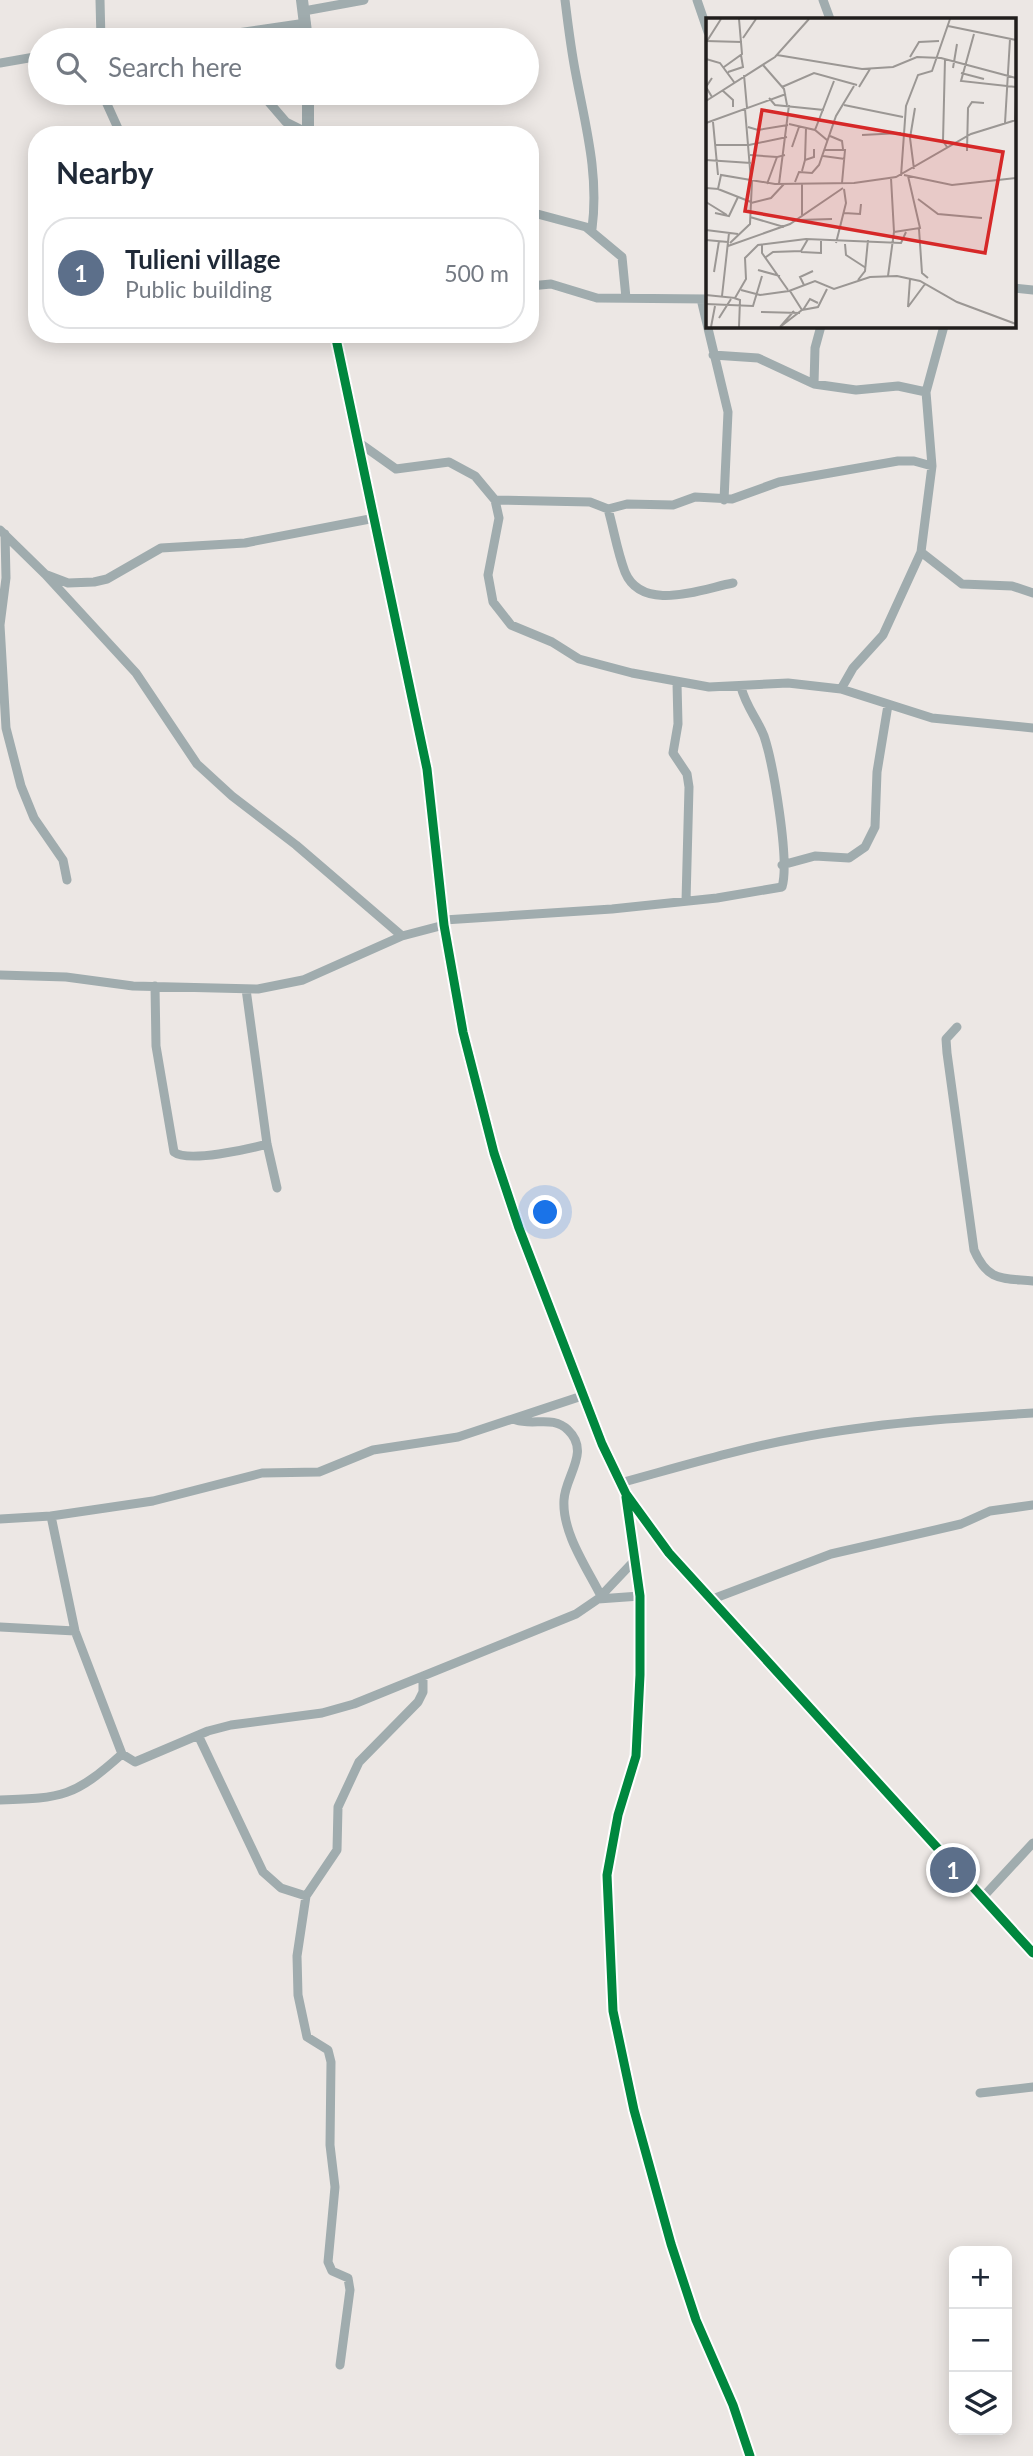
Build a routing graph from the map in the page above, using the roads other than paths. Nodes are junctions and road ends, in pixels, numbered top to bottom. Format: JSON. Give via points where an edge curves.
{"nodes":[{"id":1,"x":100,"y":0,"type":"edge"},
{"id":2,"x":363,"y":0,"type":"edge"},
{"id":3,"x":565,"y":0,"type":"edge"},
{"id":4,"x":697,"y":0,"type":"edge"},
{"id":5,"x":823,"y":0,"type":"edge"},
{"id":6,"x":304,"y":11,"type":"edge"},
{"id":7,"x":830,"y":18,"type":"edge"},
{"id":8,"x":706,"y":26,"type":"edge"},
{"id":9,"x":101,"y":28,"type":"edge"},
{"id":10,"x":237,"y":28,"type":"edge"},
{"id":11,"x":28,"y":58,"type":"edge"},
{"id":12,"x":0,"y":63,"type":"edge"},
{"id":13,"x":107,"y":105,"type":"edge"},
{"id":14,"x":271,"y":105,"type":"edge"},
{"id":15,"x":308,"y":105,"type":"edge"},
{"id":16,"x":117,"y":126,"type":"edge"},
{"id":17,"x":293,"y":126,"type":"edge"},
{"id":18,"x":308,"y":126,"type":"edge"},
{"id":19,"x":539,"y":214,"type":"edge"},
{"id":20,"x":592,"y":229,"type":"junction"},
{"id":21,"x":539,"y":285,"type":"edge"},
{"id":22,"x":626,"y":298,"type":"junction"},
{"id":23,"x":704,"y":299,"type":"edge"},
{"id":24,"x":708,"y":327,"type":"edge"},
{"id":25,"x":821,"y":327,"type":"edge"},
{"id":26,"x":944,"y":327,"type":"edge"},
{"id":27,"x":335,"y":343,"type":"edge"},
{"id":28,"x":713,"y":355,"type":"junction"},
{"id":29,"x":814,"y":384,"type":"junction"},
{"id":30,"x":926,"y":392,"type":"junction"},
{"id":31,"x":356,"y":441,"type":"junction"},
{"id":32,"x":932,"y":466,"type":"junction"},
{"id":33,"x":495,"y":500,"type":"junction"},
{"id":34,"x":724,"y":500,"type":"junction"},
{"id":35,"x":608,"y":509,"type":"junction"},
{"id":36,"x":375,"y":518,"type":"junction"},
{"id":37,"x":3,"y":532,"type":"edge"},
{"id":38,"x":921,"y":552,"type":"junction"},
{"id":39,"x":45,"y":574,"type":"junction"},
{"id":40,"x":733,"y":583,"type":"dead end"},
{"id":41,"x":1033,"y":593,"type":"edge"},
{"id":42,"x":677,"y":683,"type":"junction"},
{"id":43,"x":741,"y":687,"type":"junction"},
{"id":44,"x":841,"y":689,"type":"junction"},
{"id":45,"x":888,"y":705,"type":"junction"},
{"id":46,"x":1033,"y":728,"type":"edge"},
{"id":47,"x":782,"y":865,"type":"junction"},
{"id":48,"x":67,"y":880,"type":"dead end"},
{"id":49,"x":686,"y":901,"type":"junction"},
{"id":50,"x":444,"y":923,"type":"junction"},
{"id":51,"x":402,"y":936,"type":"junction"},
{"id":52,"x":0,"y":975,"type":"edge"},
{"id":53,"x":155,"y":986,"type":"junction"},
{"id":54,"x":246,"y":989,"type":"junction"},
{"id":55,"x":957,"y":1027,"type":"dead end"},
{"id":56,"x":267,"y":1144,"type":"junction"},
{"id":57,"x":277,"y":1188,"type":"dead end"},
{"id":58,"x":1033,"y":1281,"type":"edge"},
{"id":59,"x":582,"y":1396,"type":"junction"},
{"id":60,"x":1033,"y":1413,"type":"edge"},
{"id":61,"x":514,"y":1420,"type":"junction"},
{"id":62,"x":623,"y":1488,"type":"junction"},
{"id":63,"x":1033,"y":1505,"type":"edge"},
{"id":64,"x":51,"y":1516,"type":"junction"},
{"id":65,"x":0,"y":1519,"type":"edge"},
{"id":66,"x":634,"y":1561,"type":"junction"},
{"id":67,"x":640,"y":1596,"type":"junction"},
{"id":68,"x":599,"y":1597,"type":"junction"},
{"id":69,"x":710,"y":1600,"type":"junction"},
{"id":70,"x":0,"y":1627,"type":"edge"},
{"id":71,"x":75,"y":1631,"type":"junction"},
{"id":72,"x":424,"y":1676,"type":"junction"},
{"id":73,"x":198,"y":1735,"type":"junction"},
{"id":74,"x":122,"y":1754,"type":"junction"},
{"id":75,"x":0,"y":1800,"type":"edge"},
{"id":76,"x":1033,"y":1843,"type":"edge"},
{"id":77,"x":306,"y":1896,"type":"junction"},
{"id":78,"x":983,"y":1897,"type":"junction"},
{"id":79,"x":1033,"y":1953,"type":"edge"},
{"id":80,"x":1033,"y":2087,"type":"edge"},
{"id":81,"x":980,"y":2093,"type":"dead end"},
{"id":82,"x":340,"y":2365,"type":"dead end"},
{"id":83,"x":750,"y":2456,"type":"edge"}],
"edges":[{"from":1,"to":9,"type":"street"},
{"from":2,"to":6,"type":"street"},
{"from":3,"to":20,"type":"street","via":[[593,158],[596,202]]},
{"from":4,"to":8,"type":"street"},
{"from":5,"to":7,"type":"street"},
{"from":6,"to":10,"type":"street"},
{"from":11,"to":12,"type":"street"},
{"from":13,"to":16,"type":"street"},
{"from":14,"to":17,"type":"street"},
{"from":15,"to":18,"type":"street"},
{"from":19,"to":20,"type":"street"},
{"from":20,"to":22,"type":"street","via":[[622,257]]},
{"from":21,"to":22,"type":"street","via":[[581,296]]},
{"from":22,"to":23,"type":"street"},
{"from":24,"to":28,"type":"street"},
{"from":25,"to":29,"type":"street"},
{"from":26,"to":30,"type":"street"},
{"from":27,"to":31,"type":"street"},
{"from":28,"to":29,"type":"street","via":[[758,358]]},
{"from":28,"to":34,"type":"street","via":[[728,412]]},
{"from":29,"to":30,"type":"street","via":[[856,390],[898,386]]},
{"from":30,"to":32,"type":"street"},
{"from":31,"to":33,"type":"street","via":[[396,469],[456,464],[475,476]]},
{"from":31,"to":36,"type":"street"},
{"from":32,"to":34,"type":"street","via":[[914,461],[887,463],[772,483]]},
{"from":32,"to":38,"type":"street"},
{"from":33,"to":35,"type":"street","via":[[590,502]]},
{"from":33,"to":42,"type":"street","via":[[499,528],[488,584],[493,602],[511,625],[596,665]]},
{"from":34,"to":35,"type":"street","via":[[695,497],[673,505]]},
{"from":35,"to":40,"type":"street","via":[[626,575],[638,589],[658,596]]},
{"from":36,"to":39,"type":"street","via":[[245,543],[161,548],[94,582],[68,583]]},
{"from":36,"to":50,"type":"street","via":[[428,774]]},
{"from":37,"to":39,"type":"street"},
{"from":37,"to":48,"type":"street","via":[[6,578],[0,625],[6,728],[30,807],[63,860]]},
{"from":38,"to":41,"type":"street","via":[[962,584],[1012,586]]},
{"from":38,"to":44,"type":"street","via":[[883,635]]},
{"from":39,"to":51,"type":"street","via":[[136,673],[197,764]]},
{"from":42,"to":43,"type":"street"},
{"from":42,"to":49,"type":"street","via":[[673,753],[687,774],[689,787]]},
{"from":43,"to":44,"type":"street","via":[[788,683]]},
{"from":43,"to":47,"type":"street","via":[[765,740],[780,814]]},
{"from":44,"to":45,"type":"street"},
{"from":45,"to":46,"type":"street","via":[[932,719]]},
{"from":45,"to":47,"type":"street","via":[[874,827],[865,847],[849,858],[807,857]]},
{"from":47,"to":49,"type":"street","via":[[779,889]]},
{"from":49,"to":50,"type":"street"},
{"from":50,"to":51,"type":"street"},
{"from":50,"to":59,"type":"street","via":[[463,1032],[494,1153]]},
{"from":51,"to":54,"type":"street","via":[[303,979]]},
{"from":52,"to":53,"type":"street"},
{"from":53,"to":54,"type":"street"},
{"from":53,"to":56,"type":"street","via":[[156,1046],[174,1152],[217,1154]]},
{"from":54,"to":56,"type":"street"},
{"from":55,"to":58,"type":"street","via":[[946,1038],[947,1053],[974,1251],[993,1276]]},
{"from":56,"to":57,"type":"street"},
{"from":59,"to":61,"type":"street"},
{"from":59,"to":62,"type":"street"},
{"from":60,"to":62,"type":"street","via":[[877,1425],[798,1437],[729,1452]]},
{"from":61,"to":64,"type":"street","via":[[441,1441],[373,1450],[319,1472],[262,1473],[153,1501]]},
{"from":61,"to":68,"type":"street","via":[[550,1421],[573,1436],[579,1455],[565,1491],[566,1519]]},
{"from":62,"to":66,"type":"street"},
{"from":62,"to":69,"type":"street","via":[[668,1553]]},
{"from":63,"to":69,"type":"street","via":[[990,1511],[961,1524],[831,1554]]},
{"from":64,"to":65,"type":"street"},
{"from":64,"to":71,"type":"street"},
{"from":66,"to":67,"type":"street"},
{"from":66,"to":68,"type":"street"},
{"from":67,"to":68,"type":"street"},
{"from":67,"to":83,"type":"street","via":[[636,1756],[618,1815],[607,1875],[613,2011],[634,2110],[671,2244]]},
{"from":68,"to":72,"type":"street","via":[[576,1614]]},
{"from":69,"to":78,"type":"street"},
{"from":70,"to":71,"type":"street"},
{"from":71,"to":74,"type":"street"},
{"from":72,"to":73,"type":"street","via":[[333,1710],[231,1725]]},
{"from":72,"to":77,"type":"street","via":[[418,1702],[369,1749],[351,1777],[338,1807],[337,1850]]},
{"from":73,"to":74,"type":"street","via":[[135,1762]]},
{"from":73,"to":77,"type":"street","via":[[263,1872],[282,1888]]},
{"from":74,"to":75,"type":"street","via":[[65,1795]]},
{"from":76,"to":78,"type":"street"},
{"from":77,"to":82,"type":"street","via":[[297,1956],[298,1995],[307,2037],[328,2050],[331,2062],[330,2145],[335,2187],[328,2262],[332,2272],[344,2274],[350,2283]]},
{"from":78,"to":79,"type":"street"},
{"from":80,"to":81,"type":"street"}]}
